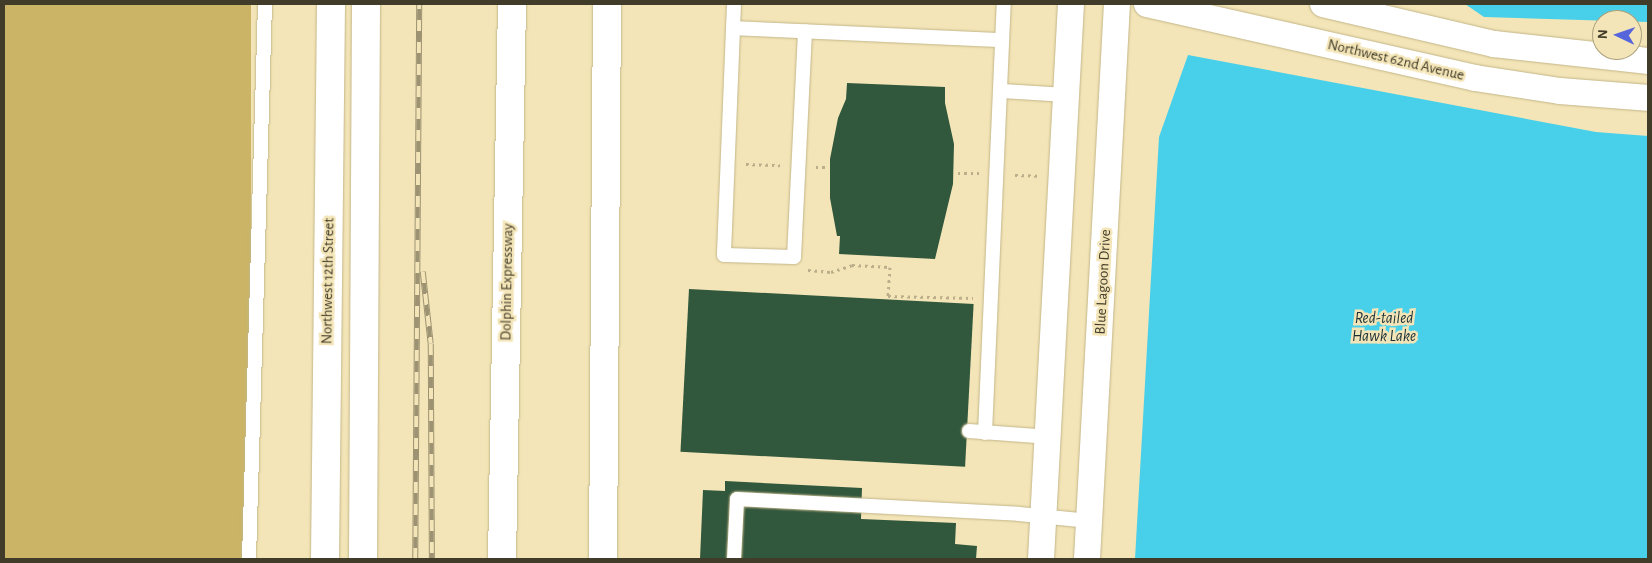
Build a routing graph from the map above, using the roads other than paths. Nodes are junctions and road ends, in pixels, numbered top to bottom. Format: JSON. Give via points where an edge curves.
{"nodes":[{"id":1,"x":265,"y":4,"type":"edge"},
{"id":2,"x":331,"y":4,"type":"edge"},
{"id":3,"x":366,"y":4,"type":"edge"},
{"id":4,"x":512,"y":4,"type":"edge"},
{"id":5,"x":607,"y":4,"type":"edge"},
{"id":6,"x":734,"y":4,"type":"edge"},
{"id":7,"x":1004,"y":4,"type":"edge"},
{"id":8,"x":1071,"y":4,"type":"edge"},
{"id":9,"x":1117,"y":4,"type":"edge"},
{"id":10,"x":1147,"y":4,"type":"edge"},
{"id":11,"x":1328,"y":4,"type":"edge"},
{"id":12,"x":733,"y":28,"type":"junction"},
{"id":13,"x":804,"y":31,"type":"junction"},
{"id":14,"x":1002,"y":40,"type":"junction"},
{"id":15,"x":1648,"y":61,"type":"edge"},
{"id":16,"x":1001,"y":91,"type":"junction"},
{"id":17,"x":1068,"y":94,"type":"junction"},
{"id":18,"x":1648,"y":98,"type":"edge"},
{"id":19,"x":969,"y":431,"type":"dead end"},
{"id":20,"x":985,"y":433,"type":"junction"},
{"id":21,"x":1050,"y":437,"type":"junction"},
{"id":22,"x":1045,"y":517,"type":"junction"},
{"id":23,"x":1090,"y":521,"type":"junction"},
{"id":24,"x":249,"y":559,"type":"edge"},
{"id":25,"x":325,"y":559,"type":"edge"},
{"id":26,"x":364,"y":559,"type":"edge"},
{"id":27,"x":502,"y":559,"type":"edge"},
{"id":28,"x":603,"y":559,"type":"edge"},
{"id":29,"x":734,"y":559,"type":"edge"},
{"id":30,"x":1041,"y":559,"type":"edge"},
{"id":31,"x":1087,"y":559,"type":"edge"}],
"edges":[{"from":1,"to":24,"type":"lane"},
{"from":2,"to":25,"type":"main road","name":"Northwest 12th Street"},
{"from":3,"to":26,"type":"main road"},
{"from":4,"to":27,"type":"main road","name":"Dolphin Expressway"},
{"from":5,"to":28,"type":"main road"},
{"from":6,"to":12,"type":"lane"},
{"from":7,"to":14,"type":"lane"},
{"from":8,"to":17,"type":"street"},
{"from":9,"to":23,"type":"street","name":"Blue Lagoon Drive"},
{"from":10,"to":18,"type":"street","name":"Northwest 62nd Avenue","via":[[1475,78],[1560,91]]},
{"from":11,"to":15,"type":"street","via":[[1494,44]]},
{"from":12,"to":13,"type":"lane"},
{"from":12,"to":13,"type":"lane","via":[[724,255],[794,257]]},
{"from":13,"to":14,"type":"lane"},
{"from":14,"to":16,"type":"lane"},
{"from":16,"to":17,"type":"lane"},
{"from":16,"to":20,"type":"lane"},
{"from":17,"to":21,"type":"street"},
{"from":19,"to":20,"type":"lane"},
{"from":20,"to":21,"type":"lane"},
{"from":21,"to":22,"type":"street"},
{"from":22,"to":23,"type":"lane"},
{"from":22,"to":29,"type":"lane","via":[[737,499]]},
{"from":22,"to":30,"type":"street"},
{"from":23,"to":31,"type":"street","name":"Blue Lagoon Drive"}]}
